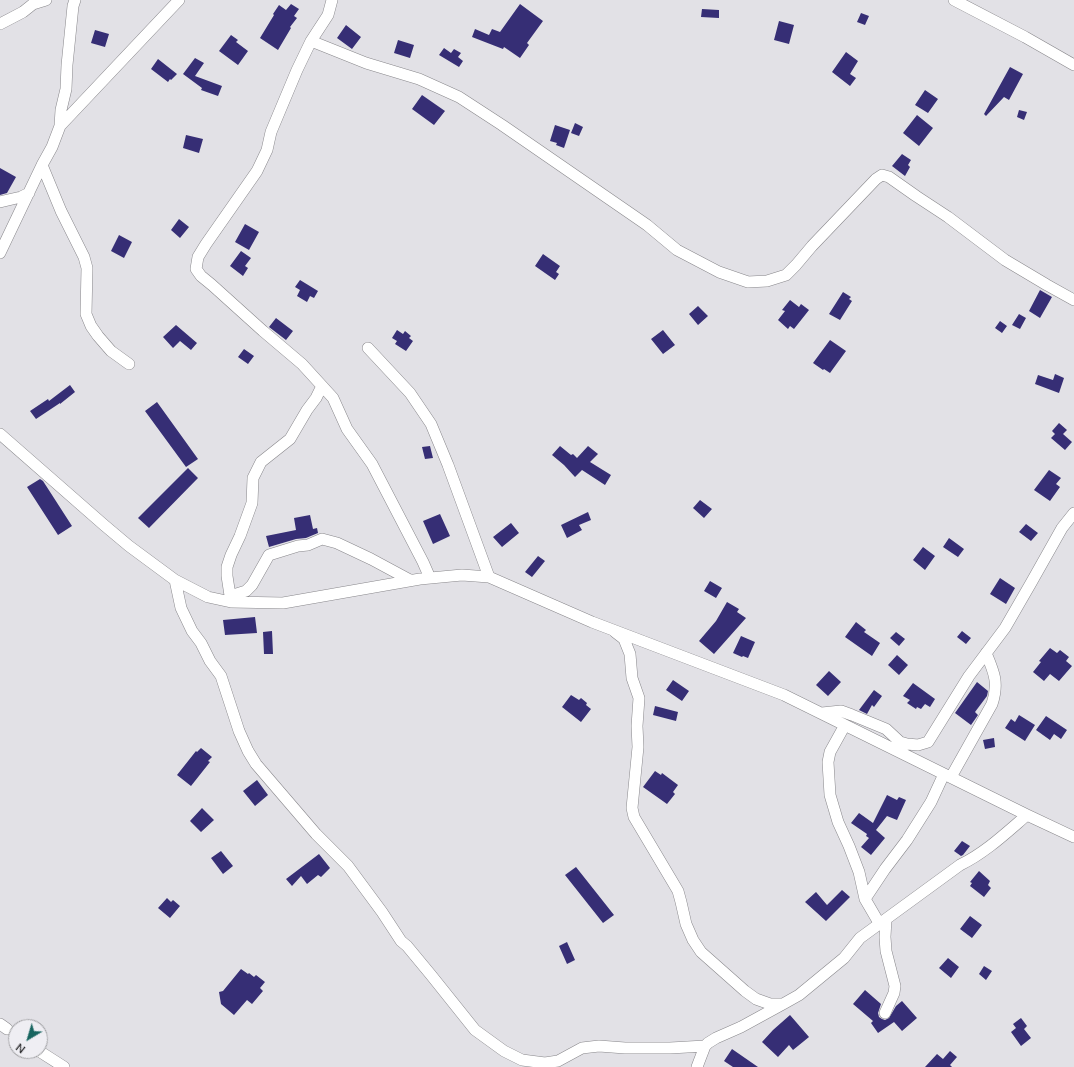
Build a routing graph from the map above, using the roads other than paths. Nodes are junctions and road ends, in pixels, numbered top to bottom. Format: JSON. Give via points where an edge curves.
{"nodes":[{"id":1,"x":46,"y":0,"type":"edge"},
{"id":2,"x":75,"y":0,"type":"edge"},
{"id":3,"x":179,"y":0,"type":"edge"},
{"id":4,"x":332,"y":0,"type":"edge"},
{"id":5,"x":954,"y":0,"type":"edge"},
{"id":6,"x":968,"y":3,"type":"edge"},
{"id":7,"x":0,"y":24,"type":"edge"},
{"id":8,"x":311,"y":41,"type":"junction"},
{"id":9,"x":1074,"y":65,"type":"edge"},
{"id":10,"x":60,"y":126,"type":"junction"},
{"id":11,"x":42,"y":165,"type":"junction"},
{"id":12,"x":29,"y":193,"type":"junction"},
{"id":13,"x":0,"y":202,"type":"edge"},
{"id":14,"x":0,"y":253,"type":"edge"},
{"id":15,"x":1074,"y":300,"type":"edge"},
{"id":16,"x":368,"y":348,"type":"dead end"},
{"id":17,"x":129,"y":364,"type":"dead end"},
{"id":18,"x":322,"y":386,"type":"junction"},
{"id":19,"x":0,"y":434,"type":"edge"},
{"id":20,"x":1074,"y":513,"type":"edge"},
{"id":21,"x":489,"y":577,"type":"junction"},
{"id":22,"x":430,"y":578,"type":"junction"},
{"id":23,"x":175,"y":580,"type":"junction"},
{"id":24,"x":410,"y":580,"type":"junction"},
{"id":25,"x":231,"y":599,"type":"junction"},
{"id":26,"x":611,"y":629,"type":"junction"},
{"id":27,"x":986,"y":652,"type":"junction"},
{"id":28,"x":821,"y":714,"type":"junction"},
{"id":29,"x":844,"y":725,"type":"junction"},
{"id":30,"x":947,"y":776,"type":"junction"},
{"id":31,"x":1027,"y":815,"type":"junction"},
{"id":32,"x":1074,"y":837,"type":"edge"},
{"id":33,"x":865,"y":899,"type":"junction"},
{"id":34,"x":883,"y":921,"type":"junction"},
{"id":35,"x":784,"y":1004,"type":"junction"},
{"id":36,"x":885,"y":1014,"type":"dead end"},
{"id":37,"x":705,"y":1046,"type":"junction"},
{"id":38,"x":48,"y":1057,"type":"edge"},
{"id":39,"x":64,"y":1067,"type":"edge"},
{"id":40,"x":697,"y":1067,"type":"edge"}],
"edges":[{"from":1,"to":7,"type":"street","via":[[33,4]]},
{"from":2,"to":10,"type":"street"},
{"from":3,"to":10,"type":"street"},
{"from":4,"to":8,"type":"street","via":[[328,15]]},
{"from":5,"to":6,"type":"street"},
{"from":6,"to":9,"type":"street"},
{"from":8,"to":15,"type":"street","via":[[459,97],[647,225],[677,250],[719,272],[748,282],[767,281],[786,275],[882,175],[889,177],[948,217],[1005,260]]},
{"from":8,"to":18,"type":"street","via":[[271,132],[267,150],[257,171],[206,244],[198,257],[196,269],[302,364]]},
{"from":10,"to":11,"type":"street"},
{"from":11,"to":12,"type":"street"},
{"from":11,"to":17,"type":"street","via":[[84,257],[87,268],[86,314],[91,326],[111,351]]},
{"from":12,"to":13,"type":"street"},
{"from":12,"to":14,"type":"street"},
{"from":16,"to":21,"type":"street","via":[[410,393],[431,424]]},
{"from":18,"to":22,"type":"street","via":[[333,398],[347,429],[372,464]]},
{"from":18,"to":25,"type":"street","via":[[290,439],[261,462],[253,478],[252,503],[228,567]]},
{"from":19,"to":23,"type":"street","via":[[104,525]]},
{"from":20,"to":27,"type":"street","via":[[1062,528],[1004,628]]},
{"from":21,"to":22,"type":"street"},
{"from":21,"to":26,"type":"street"},
{"from":22,"to":24,"type":"street"},
{"from":23,"to":25,"type":"street","via":[[208,597]]},
{"from":23,"to":37,"type":"street","via":[[181,608],[192,631],[221,676],[239,731],[256,764],[316,834],[348,866],[401,941],[475,1030],[504,1051],[522,1060],[545,1063],[558,1061],[582,1048],[599,1046]]},
{"from":24,"to":25,"type":"street","via":[[283,603]]},
{"from":24,"to":25,"type":"street","via":[[337,543],[322,539],[269,555],[252,585]]},
{"from":26,"to":28,"type":"street","via":[[784,695]]},
{"from":26,"to":35,"type":"street","via":[[624,639],[630,654],[632,678],[638,698],[638,747],[632,808],[634,818],[678,891],[686,924],[701,952],[756,999],[770,1004]]},
{"from":27,"to":28,"type":"street","via":[[928,742],[918,745],[900,742],[886,729],[841,711]]},
{"from":27,"to":30,"type":"street","via":[[996,686],[995,695],[992,704]]},
{"from":28,"to":29,"type":"street"},
{"from":29,"to":30,"type":"street"},
{"from":29,"to":33,"type":"street","via":[[830,752],[828,762],[830,795],[838,822],[859,872]]},
{"from":30,"to":31,"type":"street"},
{"from":30,"to":33,"type":"street","via":[[907,840]]},
{"from":31,"to":32,"type":"street"},
{"from":31,"to":34,"type":"street","via":[[984,851],[960,865]]},
{"from":33,"to":34,"type":"street"},
{"from":34,"to":35,"type":"street","via":[[860,938],[844,958]]},
{"from":34,"to":36,"type":"street","via":[[886,951],[895,986]]},
{"from":35,"to":37,"type":"street"},
{"from":37,"to":40,"type":"street"},
{"from":38,"to":39,"type":"street"}]}
